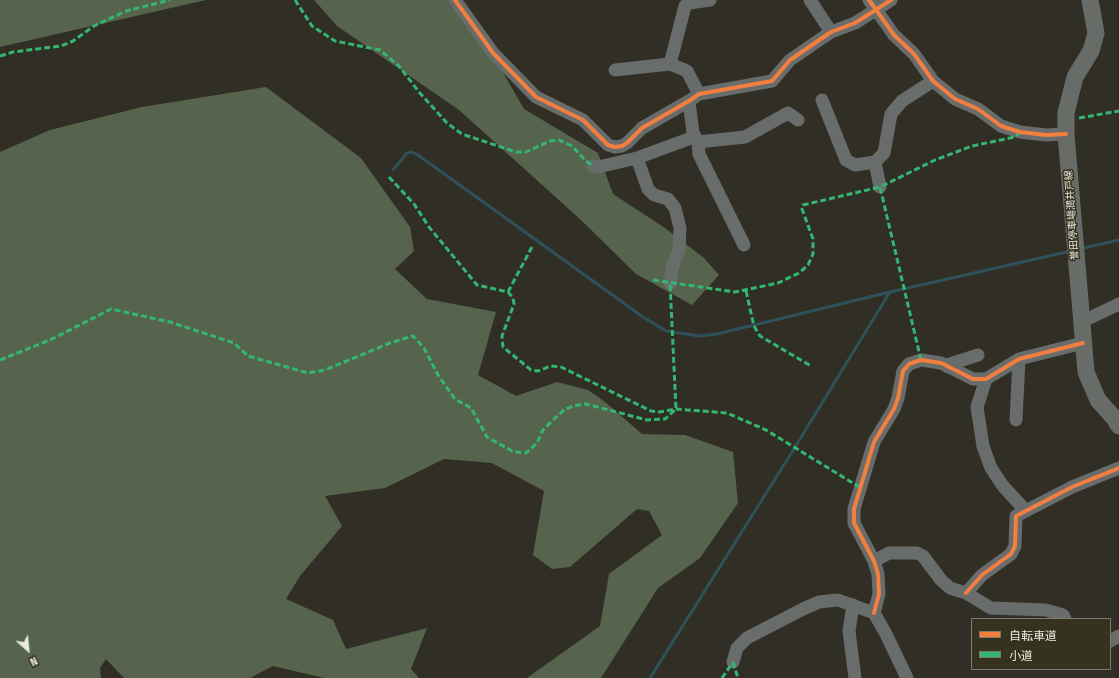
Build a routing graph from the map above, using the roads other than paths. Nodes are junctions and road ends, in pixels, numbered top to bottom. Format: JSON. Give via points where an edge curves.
{"nodes":[{"id":1,"x":455,"y":0,"type":"edge"},
{"id":2,"x":810,"y":0,"type":"edge"},
{"id":3,"x":891,"y":0,"type":"edge"},
{"id":4,"x":1090,"y":0,"type":"edge"},
{"id":5,"x":704,"y":1,"type":"edge"},
{"id":6,"x":872,"y":4,"type":"edge"},
{"id":7,"x":831,"y":32,"type":"junction"},
{"id":8,"x":670,"y":64,"type":"junction"},
{"id":9,"x":615,"y":70,"type":"dead end"},
{"id":10,"x":933,"y":81,"type":"junction"},
{"id":11,"x":694,"y":98,"type":"junction"},
{"id":12,"x":822,"y":100,"type":"dead end"},
{"id":13,"x":798,"y":120,"type":"dead end"},
{"id":14,"x":1066,"y":134,"type":"junction"},
{"id":15,"x":634,"y":136,"type":"junction"},
{"id":16,"x":696,"y":139,"type":"junction"},
{"id":17,"x":640,"y":158,"type":"junction"},
{"id":18,"x":875,"y":162,"type":"junction"},
{"id":19,"x":593,"y":166,"type":"dead end"},
{"id":20,"x":880,"y":187,"type":"dead end"},
{"id":21,"x":744,"y":245,"type":"dead end"},
{"id":22,"x":670,"y":283,"type":"dead end"},
{"id":23,"x":1119,"y":304,"type":"edge"},
{"id":24,"x":1081,"y":322,"type":"junction"},
{"id":25,"x":1083,"y":343,"type":"junction"},
{"id":26,"x":978,"y":355,"type":"dead end"},
{"id":27,"x":1019,"y":359,"type":"junction"},
{"id":28,"x":948,"y":367,"type":"junction"},
{"id":29,"x":986,"y":379,"type":"junction"},
{"id":30,"x":1016,"y":420,"type":"dead end"},
{"id":31,"x":1119,"y":426,"type":"edge"},
{"id":32,"x":1119,"y":468,"type":"edge"},
{"id":33,"x":1025,"y":510,"type":"junction"},
{"id":34,"x":874,"y":560,"type":"junction"},
{"id":35,"x":966,"y":593,"type":"junction"},
{"id":36,"x":853,"y":605,"type":"junction"},
{"id":37,"x":988,"y":606,"type":"junction"},
{"id":38,"x":874,"y":613,"type":"junction"},
{"id":39,"x":990,"y":618,"type":"edge"},
{"id":40,"x":1064,"y":618,"type":"edge"},
{"id":41,"x":733,"y":662,"type":"dead end"},
{"id":42,"x":855,"y":678,"type":"edge"},
{"id":43,"x":907,"y":678,"type":"edge"}],
"edges":[{"from":1,"to":15,"type":"street","via":[[493,53],[536,97],[583,120],[608,145],[622,146]]},
{"from":2,"to":7,"type":"street"},
{"from":3,"to":6,"type":"street"},
{"from":4,"to":14,"type":"main road","name":"誉田停車場潤井戸線","via":[[1096,33],[1091,51],[1075,77],[1066,113]]},
{"from":5,"to":8,"type":"street","via":[[685,6]]},
{"from":6,"to":7,"type":"street","via":[[855,23]]},
{"from":6,"to":10,"type":"street","via":[[894,35],[914,54]]},
{"from":7,"to":11,"type":"street","via":[[790,60],[772,81]]},
{"from":8,"to":9,"type":"street"},
{"from":8,"to":11,"type":"street","via":[[687,71]]},
{"from":10,"to":14,"type":"street","via":[[955,99],[978,110],[1001,126],[1020,132]]},
{"from":10,"to":18,"type":"street","via":[[894,107],[888,124],[884,153]]},
{"from":11,"to":15,"type":"street","via":[[642,128]]},
{"from":11,"to":16,"type":"street"},
{"from":12,"to":18,"type":"street","via":[[846,160],[855,164]]},
{"from":13,"to":16,"type":"street","via":[[788,113],[745,137]]},
{"from":14,"to":24,"type":"main road","name":"誉田停車場潤井戸線"},
{"from":15,"to":17,"type":"street"},
{"from":16,"to":17,"type":"street"},
{"from":16,"to":21,"type":"street","via":[[699,154]]},
{"from":17,"to":19,"type":"street"},
{"from":17,"to":22,"type":"street","via":[[648,190],[654,195],[668,199],[675,208],[680,228],[679,250],[672,268]]},
{"from":18,"to":20,"type":"street"},
{"from":23,"to":24,"type":"street"},
{"from":24,"to":25,"type":"main road","name":"誉田停車場潤井戸線"},
{"from":25,"to":27,"type":"street"},
{"from":25,"to":31,"type":"main road","name":"誉田停車場潤井戸線","via":[[1086,372],[1093,391]]},
{"from":26,"to":28,"type":"street","via":[[950,364]]},
{"from":27,"to":29,"type":"street"},
{"from":27,"to":30,"type":"street"},
{"from":28,"to":29,"type":"street","via":[[973,380]]},
{"from":28,"to":34,"type":"street","via":[[941,363],[920,360],[909,364],[903,371],[894,409],[874,442],[853,517]]},
{"from":29,"to":33,"type":"street","via":[[977,407],[983,446],[991,468]]},
{"from":32,"to":33,"type":"street"},
{"from":33,"to":35,"type":"street","via":[[1016,516],[1015,546],[1011,554],[982,575]]},
{"from":34,"to":35,"type":"street","via":[[889,553],[917,553],[923,556],[950,588]]},
{"from":34,"to":38,"type":"street","via":[[879,587]]},
{"from":35,"to":37,"type":"street"},
{"from":36,"to":38,"type":"street"},
{"from":36,"to":41,"type":"street","via":[[838,600],[819,602],[803,609],[747,638],[737,648]]},
{"from":36,"to":42,"type":"street","via":[[849,631]]},
{"from":37,"to":39,"type":"street"},
{"from":37,"to":40,"type":"street","via":[[1046,610],[1063,615]]},
{"from":38,"to":43,"type":"street"}]}
